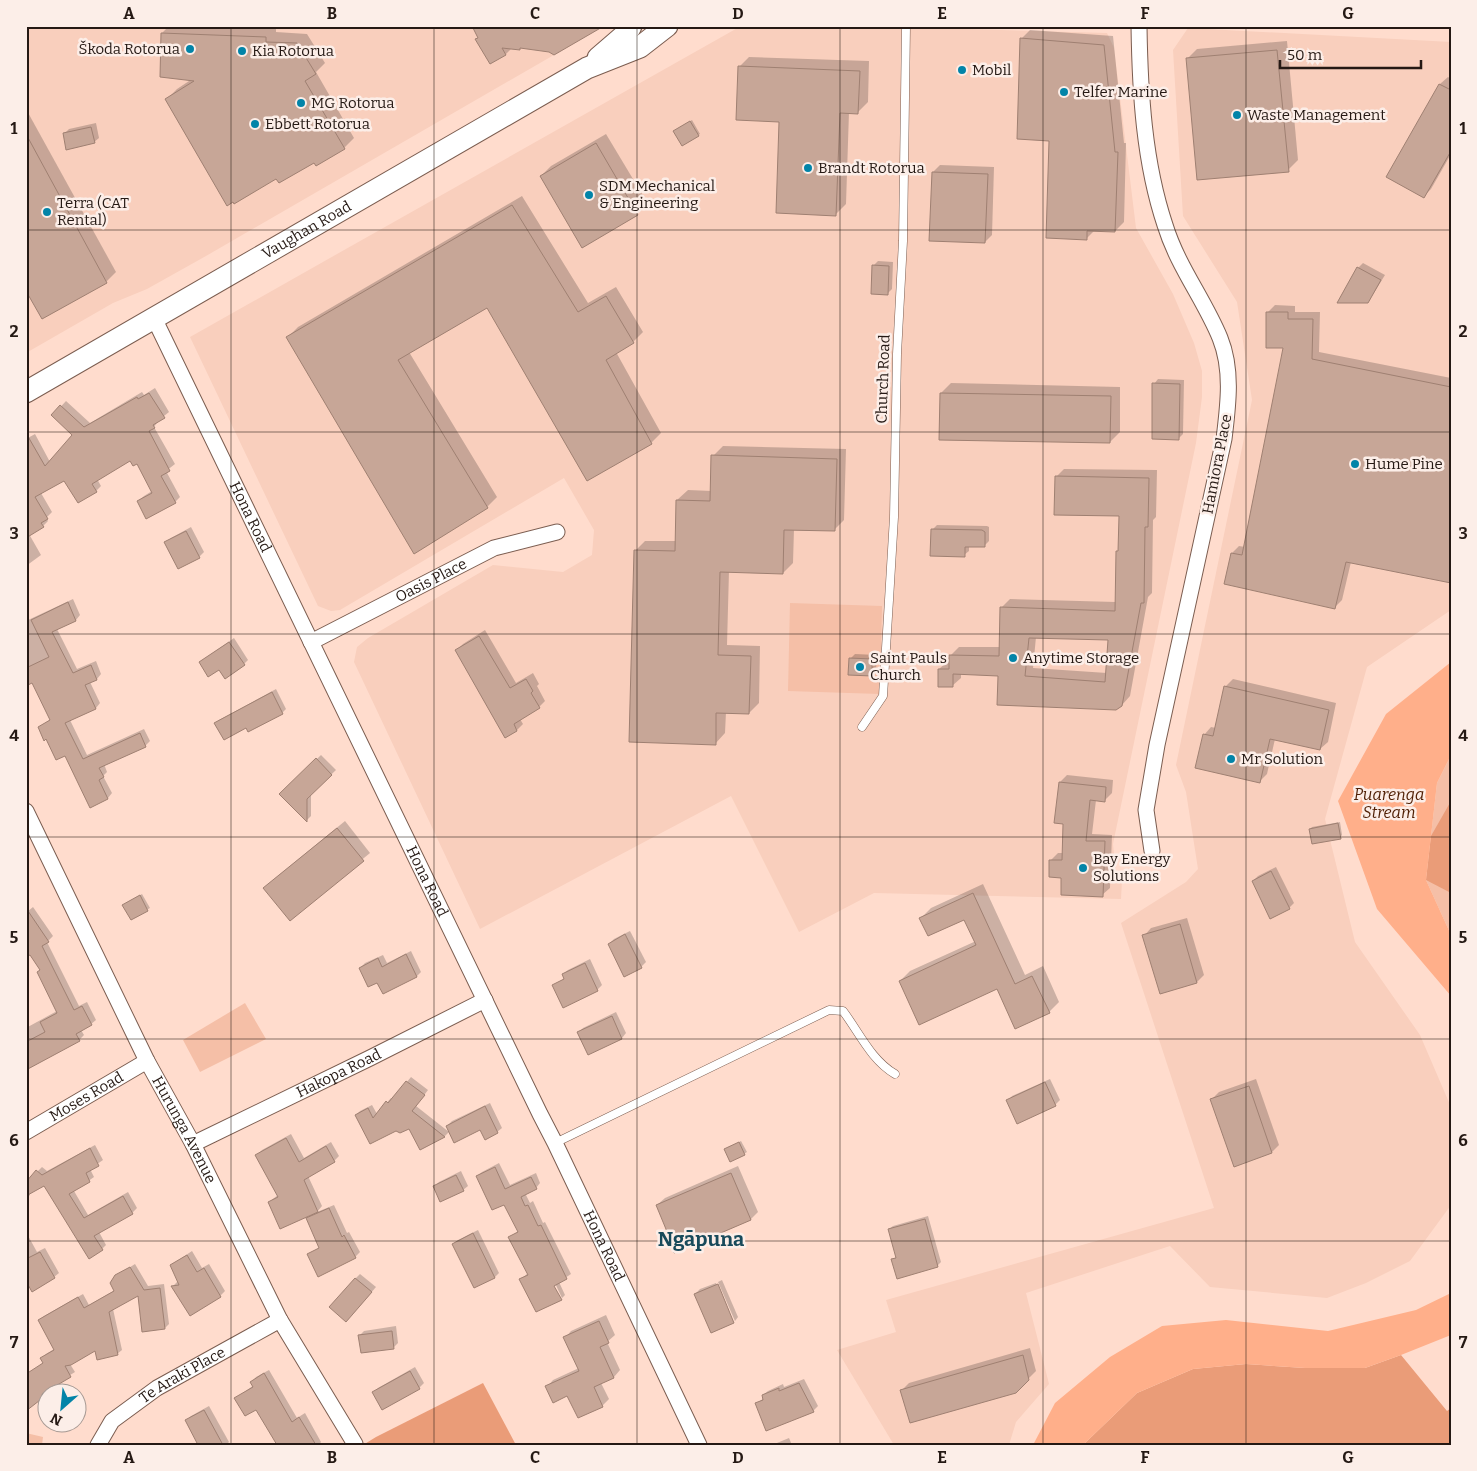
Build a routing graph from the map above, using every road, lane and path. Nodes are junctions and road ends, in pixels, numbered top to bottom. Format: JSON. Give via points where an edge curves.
{"nodes":[{"id":1,"x":631,"y":26,"type":"edge"},
{"id":2,"x":667,"y":26,"type":"edge"},
{"id":3,"x":906,"y":26,"type":"edge"},
{"id":4,"x":1139,"y":26,"type":"edge"},
{"id":5,"x":587,"y":68,"type":"junction"},
{"id":6,"x":154,"y":318,"type":"junction"},
{"id":7,"x":26,"y":392,"type":"edge"},
{"id":8,"x":557,"y":532,"type":"dead end"},
{"id":9,"x":312,"y":642,"type":"junction"},
{"id":10,"x":862,"y":727,"type":"dead end"},
{"id":11,"x":26,"y":811,"type":"edge"},
{"id":12,"x":1152,"y":851,"type":"dead end"},
{"id":13,"x":485,"y":1000,"type":"junction"},
{"id":14,"x":147,"y":1061,"type":"junction"},
{"id":15,"x":895,"y":1074,"type":"dead end"},
{"id":16,"x":26,"y":1132,"type":"edge"},
{"id":17,"x":555,"y":1143,"type":"junction"},
{"id":18,"x":193,"y":1144,"type":"junction"},
{"id":19,"x":280,"y":1320,"type":"junction"},
{"id":20,"x":355,"y":1444,"type":"edge"},
{"id":21,"x":98,"y":1445,"type":"edge"},
{"id":22,"x":699,"y":1445,"type":"edge"}],
"edges":[{"from":1,"to":5,"type":"street","name":"Vaughan Road"},
{"from":2,"to":5,"type":"street","name":"Vaughan Road","via":[[640,47]]},
{"from":3,"to":10,"type":"lane","name":"Church Road","via":[[903,241],[889,600],[882,696]]},
{"from":4,"to":12,"type":"street","name":"Hamiora Place","via":[[1145,135],[1154,183],[1165,226],[1182,268],[1220,339],[1227,365],[1228,400],[1224,439],[1159,735],[1146,810]]},
{"from":5,"to":6,"type":"street","name":"Vaughan Road"},
{"from":6,"to":7,"type":"street","name":"Vaughan Road"},
{"from":6,"to":9,"type":"street","name":"Hona Road"},
{"from":8,"to":9,"type":"street","name":"Oasis Place","via":[[494,548]]},
{"from":9,"to":13,"type":"street","name":"Hona Road"},
{"from":11,"to":14,"type":"street","name":"Hurunga Avenue"},
{"from":13,"to":17,"type":"street","name":"Hona Road"},
{"from":13,"to":18,"type":"street","name":"Hakopa Road"},
{"from":14,"to":16,"type":"street","name":"Moses Road"},
{"from":14,"to":18,"type":"street","name":"Hurunga Avenue"},
{"from":15,"to":17,"type":"lane","via":[[886,1070],[844,1011],[829,1010]]},
{"from":17,"to":22,"type":"street","name":"Hona Road"},
{"from":18,"to":19,"type":"street","name":"Hurunga Avenue"},
{"from":19,"to":20,"type":"street","name":"Hurunga Avenue"},
{"from":19,"to":21,"type":"street","name":"Te Araki Place","via":[[157,1388],[112,1421]]}]}
